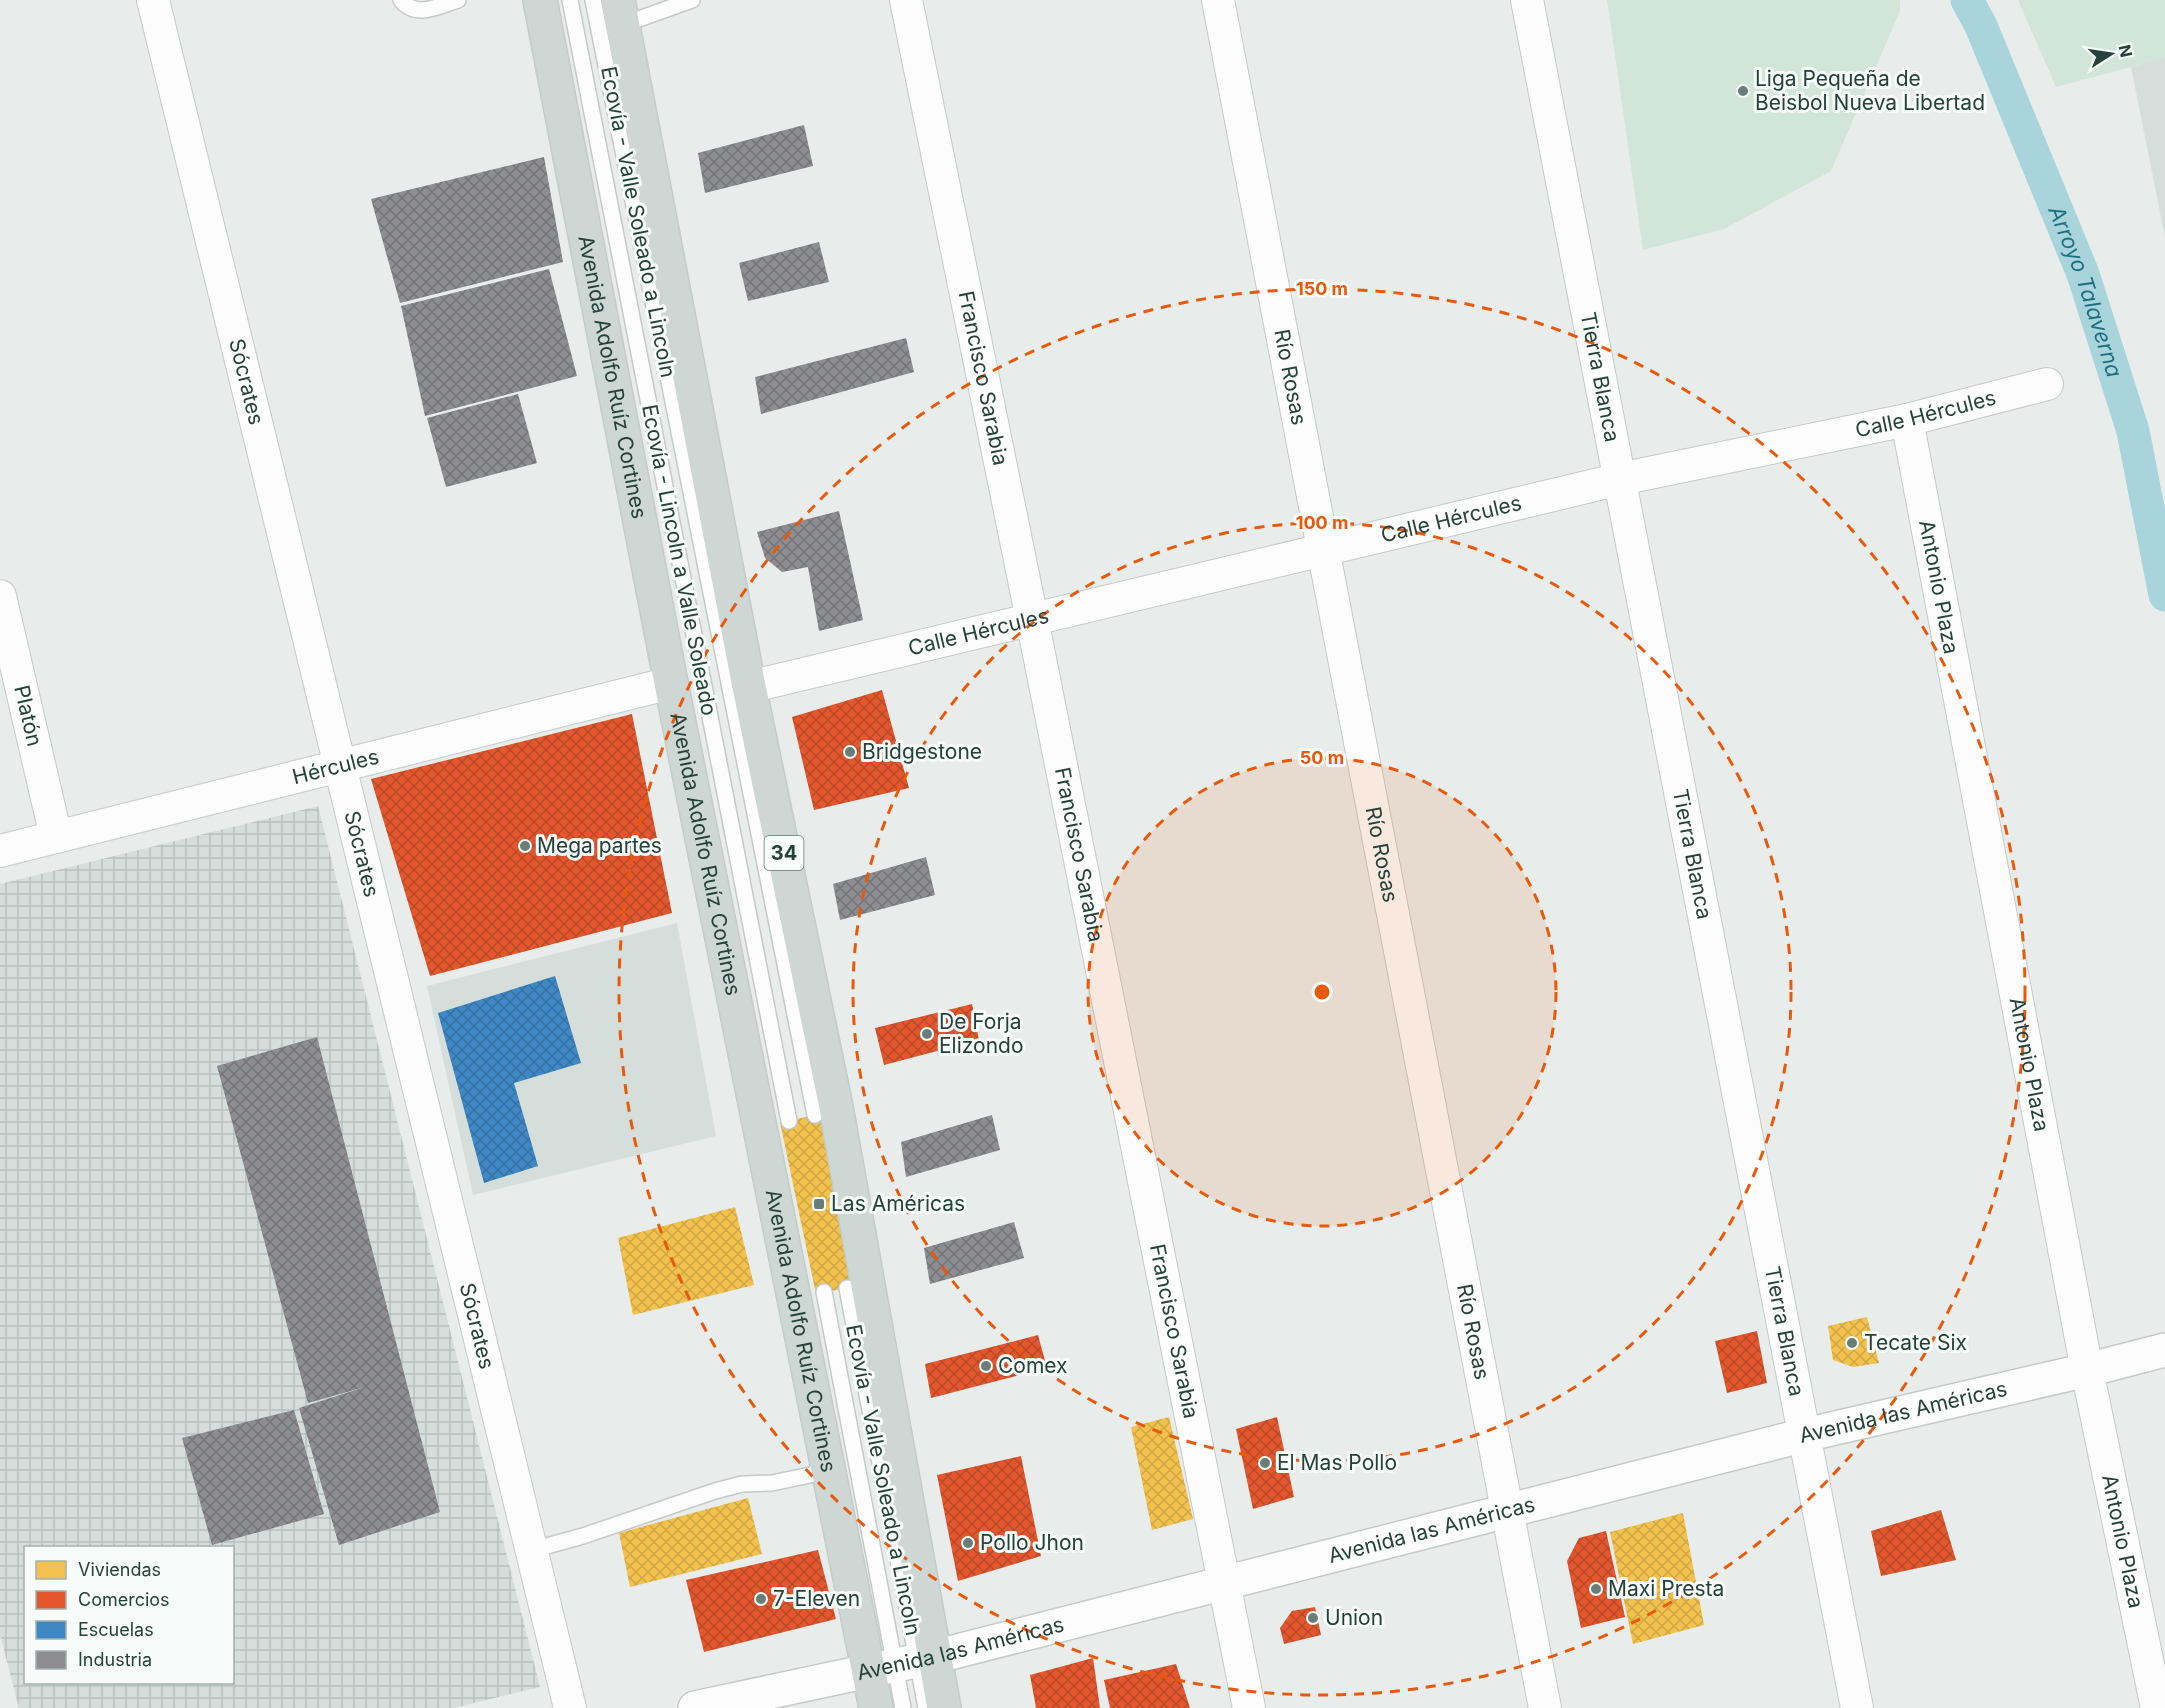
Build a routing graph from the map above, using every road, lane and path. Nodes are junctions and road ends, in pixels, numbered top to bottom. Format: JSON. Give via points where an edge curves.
{"nodes":[{"id":1,"x":153,"y":0,"type":"edge"},
{"id":2,"x":401,"y":0,"type":"edge"},
{"id":3,"x":458,"y":0,"type":"edge"},
{"id":4,"x":540,"y":0,"type":"edge"},
{"id":5,"x":570,"y":0,"type":"edge"},
{"id":6,"x":593,"y":0,"type":"edge"},
{"id":7,"x":692,"y":0,"type":"edge"},
{"id":8,"x":906,"y":0,"type":"edge"},
{"id":9,"x":1218,"y":0,"type":"edge"},
{"id":10,"x":1527,"y":0,"type":"edge"},
{"id":11,"x":620,"y":13,"type":"edge"},
{"id":12,"x":2047,"y":384,"type":"dead end"},
{"id":13,"x":1907,"y":420,"type":"junction"},
{"id":14,"x":1620,"y":479,"type":"junction"},
{"id":15,"x":1322,"y":550,"type":"junction"},
{"id":16,"x":0,"y":596,"type":"edge"},
{"id":17,"x":1032,"y":619,"type":"junction"},
{"id":18,"x":671,"y":683,"type":"junction"},
{"id":19,"x":749,"y":687,"type":"junction"},
{"id":20,"x":340,"y":765,"type":"junction"},
{"id":21,"x":56,"y":837,"type":"junction"},
{"id":22,"x":0,"y":851,"type":"edge"},
{"id":23,"x":815,"y":1115,"type":"dead end"},
{"id":24,"x":789,"y":1121,"type":"dead end"},
{"id":25,"x":847,"y":1287,"type":"dead end"},
{"id":26,"x":824,"y":1292,"type":"dead end"},
{"id":27,"x":2165,"y":1350,"type":"edge"},
{"id":28,"x":2087,"y":1370,"type":"junction"},
{"id":29,"x":1805,"y":1435,"type":"junction"},
{"id":30,"x":829,"y":1471,"type":"junction"},
{"id":31,"x":1507,"y":1510,"type":"junction"},
{"id":32,"x":532,"y":1550,"type":"junction"},
{"id":33,"x":1225,"y":1583,"type":"junction"},
{"id":34,"x":904,"y":1664,"type":"junction"},
{"id":35,"x":570,"y":1708,"type":"edge"},
{"id":36,"x":695,"y":1708,"type":"edge"},
{"id":37,"x":876,"y":1708,"type":"edge"},
{"id":38,"x":903,"y":1708,"type":"edge"},
{"id":39,"x":926,"y":1708,"type":"edge"},
{"id":40,"x":944,"y":1708,"type":"edge"},
{"id":41,"x":1249,"y":1708,"type":"edge"},
{"id":42,"x":1545,"y":1708,"type":"edge"},
{"id":43,"x":1857,"y":1708,"type":"edge"},
{"id":44,"x":2157,"y":1708,"type":"edge"}],
"edges":[{"from":1,"to":20,"type":"street","name":"Sócrates"},
{"from":2,"to":3,"type":"lane","via":[[421,11]]},
{"from":4,"to":18,"type":"main road","name":"Avenida Adolfo Ruíz Cortines","number":"34"},
{"from":5,"to":24,"type":"lane","name":"Ecovía - Lincoln a Valle Soleado"},
{"from":6,"to":23,"type":"lane","name":"Ecovía - Valle Soleado a Lincoln"},
{"from":7,"to":11,"type":"lane"},
{"from":8,"to":17,"type":"street","name":"Francisco Sarabia"},
{"from":9,"to":15,"type":"street","name":"Río Rosas"},
{"from":10,"to":14,"type":"street","name":"Tierra Blanca"},
{"from":11,"to":19,"type":"main road","name":"Avenida Adolfo Ruíz Cortines","number":"34"},
{"from":12,"to":13,"type":"street","name":"Calle Hércules"},
{"from":13,"to":14,"type":"street","name":"Calle Hércules"},
{"from":13,"to":28,"type":"street","name":"Antonio Plaza"},
{"from":14,"to":15,"type":"street","name":"Calle Hércules"},
{"from":14,"to":29,"type":"street","name":"Tierra Blanca"},
{"from":15,"to":17,"type":"street","name":"Calle Hércules"},
{"from":15,"to":31,"type":"street","name":"Río Rosas"},
{"from":16,"to":21,"type":"street","name":"Platón"},
{"from":17,"to":19,"type":"street","name":"Calle Hércules"},
{"from":17,"to":33,"type":"street","name":"Francisco Sarabia"},
{"from":18,"to":20,"type":"street","name":"Hércules"},
{"from":18,"to":30,"type":"main road","name":"Avenida Adolfo Ruíz Cortines","number":"34"},
{"from":19,"to":34,"type":"main road","name":"Avenida Adolfo Ruíz Cortines","number":"34","via":[[836,1107]]},
{"from":20,"to":21,"type":"street","name":"Hércules"},
{"from":20,"to":32,"type":"street","name":"Sócrates"},
{"from":21,"to":22,"type":"street","name":"Hércules"},
{"from":25,"to":34,"type":"lane","name":"Ecovía - Valle Soleado a Lincoln"},
{"from":26,"to":34,"type":"lane"},
{"from":27,"to":28,"type":"main road","name":"Avenida las Américas"},
{"from":28,"to":29,"type":"main road","name":"Avenida las Américas"},
{"from":28,"to":44,"type":"street","name":"Antonio Plaza"},
{"from":29,"to":31,"type":"main road","name":"Avenida las Américas"},
{"from":29,"to":43,"type":"street","name":"Tierra Blanca"},
{"from":30,"to":32,"type":"lane","via":[[715,1491]]},
{"from":30,"to":34,"type":"main road","name":"Avenida Adolfo Ruíz Cortines","number":"34"},
{"from":31,"to":33,"type":"main road","name":"Avenida las Américas"},
{"from":31,"to":42,"type":"street","name":"Río Rosas"},
{"from":32,"to":35,"type":"street","name":"Sócrates"},
{"from":33,"to":34,"type":"main road","name":"Avenida las Américas"},
{"from":33,"to":41,"type":"street","name":"Francisco Sarabia"},
{"from":34,"to":36,"type":"main road","name":"Avenida las Américas"},
{"from":34,"to":37,"type":"main road","name":"Avenida Adolfo Ruíz Cortines","number":"34"},
{"from":34,"to":38,"type":"lane"},
{"from":34,"to":39,"type":"lane","name":"Ecovía - Valle Soleado a Lincoln"},
{"from":34,"to":40,"type":"main road","name":"Avenida Adolfo Ruíz Cortines","number":"34"}]}
